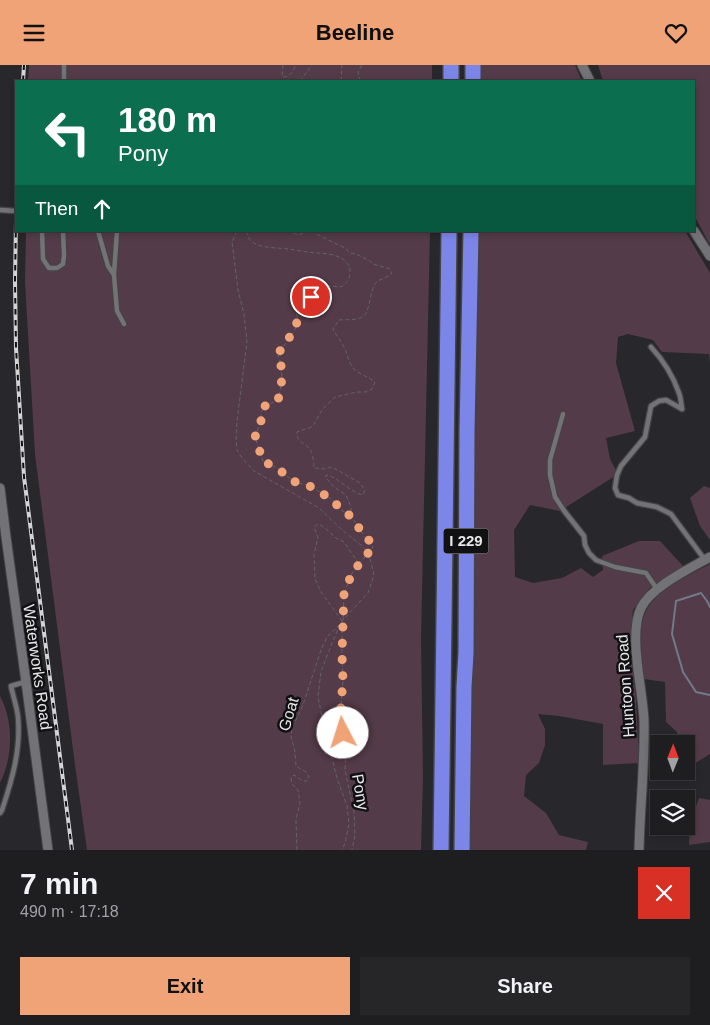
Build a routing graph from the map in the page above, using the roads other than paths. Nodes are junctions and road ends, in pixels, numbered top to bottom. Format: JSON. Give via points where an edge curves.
{"nodes":[{"id":1,"x":452,"y":65,"type":"edge"},
{"id":2,"x":473,"y":65,"type":"edge"},
{"id":3,"x":582,"y":65,"type":"edge"},
{"id":4,"x":64,"y":66,"type":"edge"},
{"id":5,"x":64,"y":80,"type":"edge"},
{"id":6,"x":451,"y":80,"type":"edge"},
{"id":7,"x":473,"y":80,"type":"edge"},
{"id":8,"x":590,"y":80,"type":"edge"},
{"id":9,"x":0,"y":211,"type":"edge"},
{"id":10,"x":15,"y":211,"type":"edge"},
{"id":11,"x":42,"y":232,"type":"edge"},
{"id":12,"x":63,"y":232,"type":"edge"},
{"id":13,"x":98,"y":232,"type":"edge"},
{"id":14,"x":117,"y":232,"type":"edge"},
{"id":15,"x":450,"y":232,"type":"edge"},
{"id":16,"x":471,"y":232,"type":"edge"},
{"id":17,"x":695,"y":232,"type":"edge"},
{"id":18,"x":710,"y":256,"type":"edge"},
{"id":19,"x":114,"y":275,"type":"junction"},
{"id":20,"x":124,"y":324,"type":"dead end"},
{"id":21,"x":651,"y":347,"type":"dead end"},
{"id":22,"x":562,"y":414,"type":"dead end"},
{"id":23,"x":0,"y":488,"type":"edge"},
{"id":24,"x":1,"y":500,"type":"edge"},
{"id":25,"x":3,"y":537,"type":"edge"},
{"id":26,"x":708,"y":559,"type":"edge"},
{"id":27,"x":657,"y":589,"type":"junction"},
{"id":28,"x":26,"y":682,"type":"junction"},
{"id":29,"x":0,"y":813,"type":"edge"},
{"id":30,"x":48,"y":850,"type":"edge"},
{"id":31,"x":441,"y":850,"type":"edge"},
{"id":32,"x":462,"y":850,"type":"edge"},
{"id":33,"x":639,"y":850,"type":"edge"}],
"edges":[{"from":1,"to":6,"type":"highway"},
{"from":2,"to":7,"type":"highway"},
{"from":3,"to":8,"type":"street"},
{"from":4,"to":5,"type":"lane"},
{"from":9,"to":10,"type":"lane"},
{"from":11,"to":12,"type":"lane","via":[[43,259],[49,268],[57,269],[63,264]]},
{"from":13,"to":19,"type":"lane","via":[[108,266]]},
{"from":14,"to":19,"type":"lane"},
{"from":15,"to":31,"type":"highway","number":"I 229"},
{"from":16,"to":32,"type":"highway","number":"I 229"},
{"from":17,"to":18,"type":"street"},
{"from":19,"to":20,"type":"lane","via":[[117,311]]},
{"from":21,"to":26,"type":"lane","via":[[670,373],[680,394],[682,409],[666,400],[651,406],[645,437],[621,466],[615,488],[618,495],[671,514]]},
{"from":22,"to":27,"type":"lane","via":[[550,459],[555,497],[584,536],[585,545],[596,560],[646,573]]},
{"from":23,"to":24,"type":"street","name":"Waterworks Road"},
{"from":24,"to":25,"type":"street","name":"Waterworks Road"},
{"from":25,"to":28,"type":"street","name":"Waterworks Road"},
{"from":26,"to":27,"type":"street","name":"Huntoon Road"},
{"from":27,"to":33,"type":"street","name":"Huntoon Road","via":[[646,599],[637,618],[637,657],[644,720]]},
{"from":28,"to":29,"type":"lane","via":[[11,686],[18,716],[18,745],[13,776]]},
{"from":28,"to":30,"type":"street","name":"Waterworks Road"}]}
